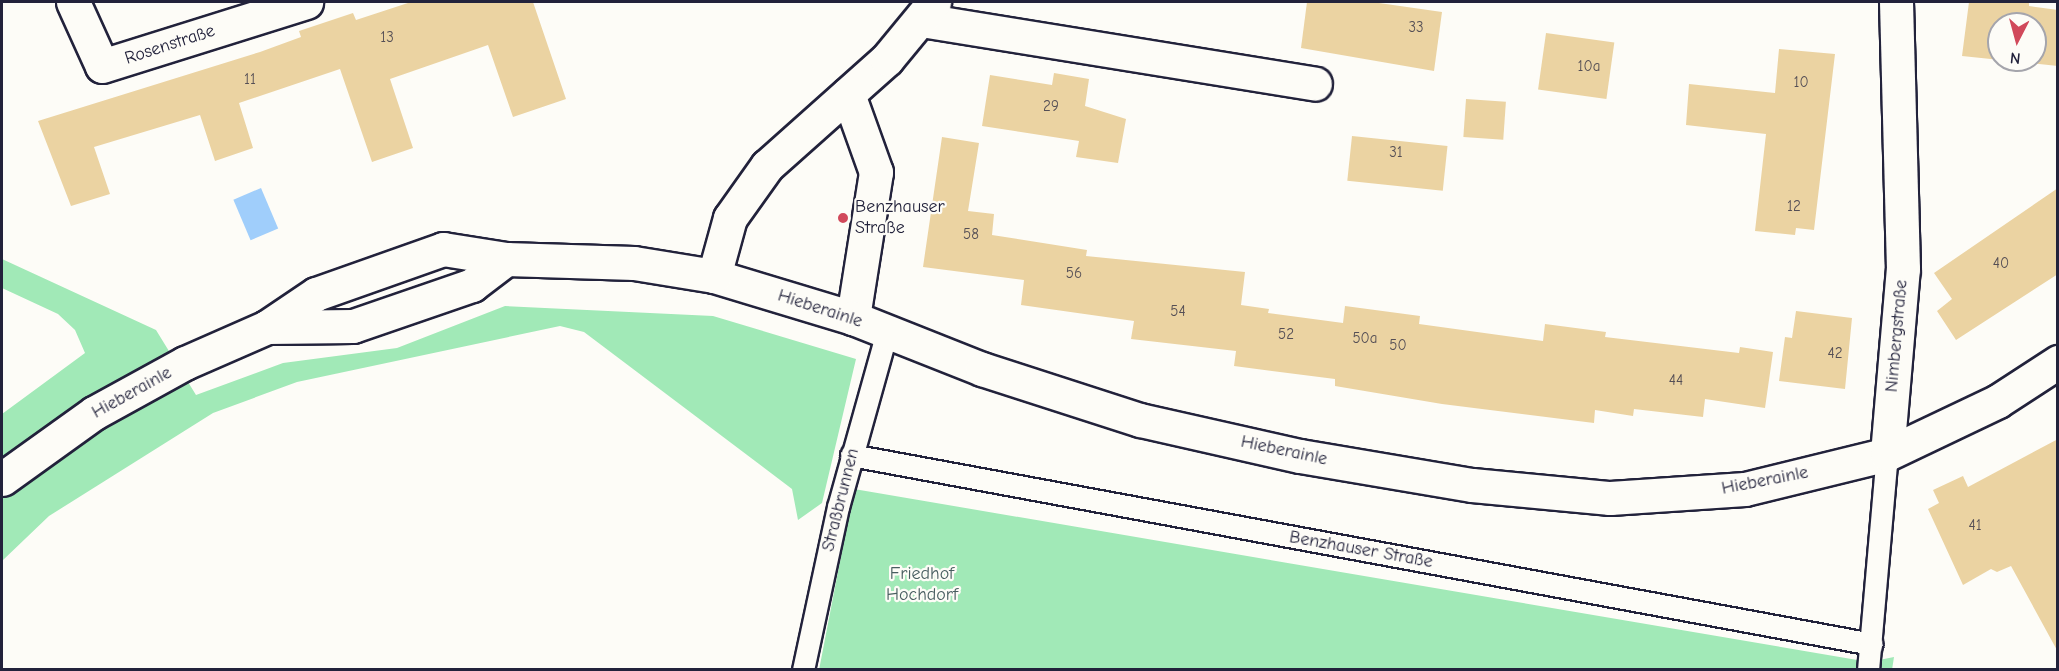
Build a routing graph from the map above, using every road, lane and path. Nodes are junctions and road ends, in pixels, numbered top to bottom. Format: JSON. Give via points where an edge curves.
{"nodes":[{"id":1,"x":73,"y":2,"type":"edge"},
{"id":2,"x":306,"y":2,"type":"edge"},
{"id":3,"x":1896,"y":2,"type":"edge"},
{"id":4,"x":928,"y":11,"type":"edge"},
{"id":5,"x":1315,"y":84,"type":"dead end"},
{"id":6,"x":848,"y":94,"type":"junction"},
{"id":7,"x":714,"y":276,"type":"junction"},
{"id":8,"x":853,"y":318,"type":"junction"},
{"id":9,"x":887,"y":332,"type":"junction"},
{"id":10,"x":2058,"y":362,"type":"edge"},
{"id":11,"x":1887,"y":454,"type":"junction"},
{"id":12,"x":851,"y":455,"type":"junction"},
{"id":13,"x":4,"y":477,"type":"edge"},
{"id":14,"x":1872,"y":644,"type":"junction"},
{"id":15,"x":803,"y":669,"type":"edge"},
{"id":16,"x":1868,"y":669,"type":"edge"}],
"edges":[{"from":1,"to":2,"type":"street","name":"Rosenstraße","via":[[102,66]]},
{"from":3,"to":11,"type":"street","name":"Nimbergstraße","via":[[1903,269]]},
{"from":4,"to":5,"type":"street"},
{"from":4,"to":6,"type":"street"},
{"from":6,"to":7,"type":"street","via":[[767,166],[730,218]]},
{"from":6,"to":8,"type":"street","via":[[876,172]]},
{"from":7,"to":8,"type":"street","name":"Hieberainle"},
{"from":7,"to":13,"type":"street","name":"Hieberainle","via":[[634,263],[506,260],[443,249],[316,294],[267,327],[185,363],[94,413]]},
{"from":8,"to":9,"type":"street","name":"Hieberainle"},
{"from":9,"to":11,"type":"street","name":"Hieberainle","via":[[1140,420],[1300,456],[1472,485],[1610,498],[1745,489]]},
{"from":9,"to":12,"type":"lane","name":"Straßbrunnen"},
{"from":10,"to":11,"type":"street","name":"Hieberainle","via":[[1998,401]]},
{"from":11,"to":14,"type":"lane","name":"Nimbergstraße"},
{"from":12,"to":14,"type":"lane","name":"Benzhauser Straße"},
{"from":12,"to":15,"type":"lane","name":"Straßbrunnen"},
{"from":14,"to":16,"type":"lane","name":"Nimbergstraße"}]}
